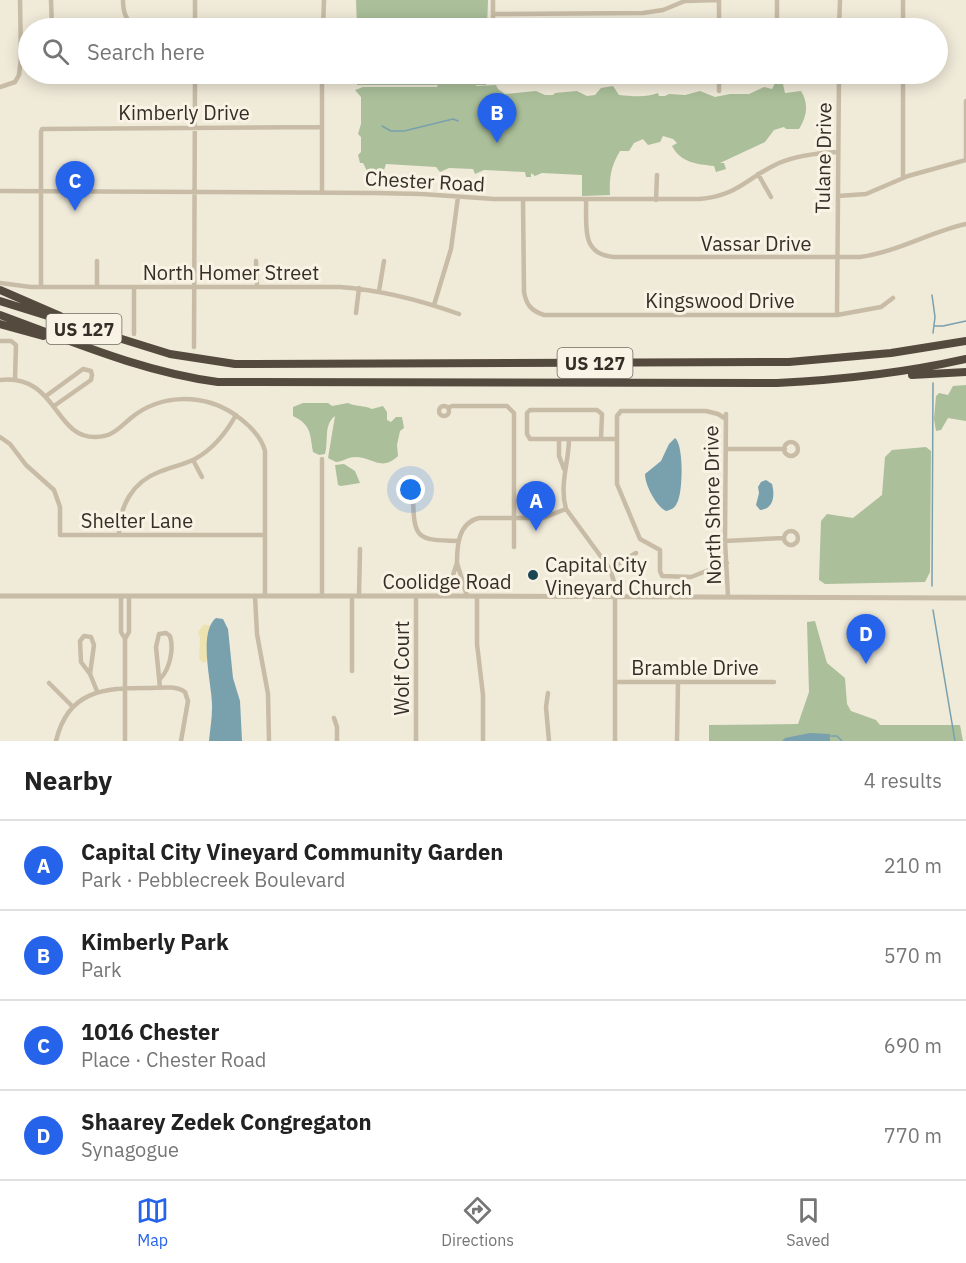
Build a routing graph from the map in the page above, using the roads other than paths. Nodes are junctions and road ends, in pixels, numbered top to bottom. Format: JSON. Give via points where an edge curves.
{"nodes":[{"id":1,"x":20,"y":0,"type":"edge"},
{"id":2,"x":51,"y":0,"type":"edge"},
{"id":3,"x":123,"y":0,"type":"edge"},
{"id":4,"x":195,"y":0,"type":"edge"},
{"id":5,"x":324,"y":0,"type":"edge"},
{"id":6,"x":494,"y":0,"type":"edge"},
{"id":7,"x":719,"y":0,"type":"edge"},
{"id":8,"x":777,"y":0,"type":"edge"},
{"id":9,"x":840,"y":0,"type":"edge"},
{"id":10,"x":903,"y":0,"type":"edge"},
{"id":11,"x":493,"y":14,"type":"junction"},
{"id":12,"x":20,"y":18,"type":"edge"},
{"id":13,"x":52,"y":18,"type":"edge"},
{"id":14,"x":127,"y":18,"type":"edge"},
{"id":15,"x":195,"y":18,"type":"edge"},
{"id":16,"x":323,"y":18,"type":"edge"},
{"id":17,"x":493,"y":18,"type":"edge"},
{"id":18,"x":719,"y":18,"type":"edge"},
{"id":19,"x":777,"y":18,"type":"edge"},
{"id":20,"x":839,"y":18,"type":"edge"},
{"id":21,"x":903,"y":18,"type":"edge"},
{"id":22,"x":18,"y":74,"type":"edge"},
{"id":23,"x":195,"y":84,"type":"edge"},
{"id":24,"x":322,"y":84,"type":"edge"},
{"id":25,"x":719,"y":84,"type":"edge"},
{"id":26,"x":839,"y":84,"type":"edge"},
{"id":27,"x":903,"y":84,"type":"edge"},
{"id":28,"x":0,"y":87,"type":"edge"},
{"id":29,"x":719,"y":90,"type":"dead end"},
{"id":30,"x":966,"y":101,"type":"edge"},
{"id":31,"x":195,"y":127,"type":"junction"},
{"id":32,"x":322,"y":127,"type":"junction"},
{"id":33,"x":838,"y":152,"type":"junction"},
{"id":34,"x":966,"y":160,"type":"edge"},
{"id":35,"x":758,"y":174,"type":"junction"},
{"id":36,"x":657,"y":175,"type":"dead end"},
{"id":37,"x":903,"y":178,"type":"junction"},
{"id":38,"x":0,"y":191,"type":"edge"},
{"id":39,"x":41,"y":191,"type":"junction"},
{"id":40,"x":195,"y":191,"type":"junction"},
{"id":41,"x":322,"y":192,"type":"junction"},
{"id":42,"x":458,"y":196,"type":"junction"},
{"id":43,"x":838,"y":196,"type":"junction"},
{"id":44,"x":771,"y":197,"type":"dead end"},
{"id":45,"x":523,"y":200,"type":"junction"},
{"id":46,"x":586,"y":200,"type":"junction"},
{"id":47,"x":656,"y":200,"type":"junction"},
{"id":48,"x":966,"y":224,"type":"edge"},
{"id":49,"x":837,"y":258,"type":"junction"},
{"id":50,"x":98,"y":261,"type":"dead end"},
{"id":51,"x":256,"y":261,"type":"dead end"},
{"id":52,"x":384,"y":261,"type":"dead end"},
{"id":53,"x":0,"y":283,"type":"edge"},
{"id":54,"x":257,"y":286,"type":"junction"},
{"id":55,"x":41,"y":287,"type":"junction"},
{"id":56,"x":98,"y":287,"type":"junction"},
{"id":57,"x":134,"y":287,"type":"junction"},
{"id":58,"x":195,"y":287,"type":"junction"},
{"id":59,"x":359,"y":288,"type":"junction"},
{"id":60,"x":0,"y":290,"type":"edge"},
{"id":61,"x":379,"y":291,"type":"junction"},
{"id":62,"x":893,"y":298,"type":"dead end"},
{"id":63,"x":0,"y":301,"type":"edge"},
{"id":64,"x":434,"y":305,"type":"junction"},
{"id":65,"x":356,"y":313,"type":"dead end"},
{"id":66,"x":459,"y":314,"type":"dead end"},
{"id":67,"x":0,"y":315,"type":"edge"},
{"id":68,"x":837,"y":315,"type":"junction"},
{"id":69,"x":0,"y":324,"type":"edge"},
{"id":70,"x":134,"y":334,"type":"dead end"},
{"id":71,"x":966,"y":335,"type":"edge"},
{"id":72,"x":966,"y":340,"type":"edge"},
{"id":73,"x":0,"y":341,"type":"edge"},
{"id":74,"x":194,"y":347,"type":"dead end"},
{"id":75,"x":891,"y":353,"type":"junction"},
{"id":76,"x":108,"y":354,"type":"junction"},
{"id":77,"x":170,"y":354,"type":"junction"},
{"id":78,"x":966,"y":359,"type":"edge"},
{"id":79,"x":966,"y":372,"type":"edge"},
{"id":80,"x":842,"y":378,"type":"junction"},
{"id":81,"x":15,"y":379,"type":"junction"},
{"id":82,"x":0,"y":380,"type":"edge"},
{"id":83,"x":46,"y":396,"type":"junction"},
{"id":84,"x":54,"y":406,"type":"junction"},
{"id":85,"x":448,"y":408,"type":"dead end"},
{"id":86,"x":236,"y":416,"type":"junction"},
{"id":87,"x":0,"y":436,"type":"edge"},
{"id":88,"x":559,"y":439,"type":"junction"},
{"id":89,"x":569,"y":439,"type":"junction"},
{"id":90,"x":601,"y":439,"type":"junction"},
{"id":91,"x":617,"y":439,"type":"junction"},
{"id":92,"x":726,"y":449,"type":"junction"},
{"id":93,"x":785,"y":449,"type":"dead end"},
{"id":94,"x":322,"y":459,"type":"dead end"},
{"id":95,"x":193,"y":460,"type":"junction"},
{"id":96,"x":559,"y":460,"type":"junction"},
{"id":97,"x":568,"y":460,"type":"junction"},
{"id":98,"x":564,"y":469,"type":"junction"},
{"id":99,"x":202,"y":477,"type":"dead end"},
{"id":100,"x":413,"y":497,"type":"dead end"},
{"id":101,"x":566,"y":508,"type":"junction"},
{"id":102,"x":514,"y":519,"type":"junction"},
{"id":103,"x":119,"y":535,"type":"junction"},
{"id":104,"x":265,"y":535,"type":"junction"},
{"id":105,"x":784,"y":538,"type":"dead end"},
{"id":106,"x":458,"y":541,"type":"junction"},
{"id":107,"x":726,"y":541,"type":"junction"},
{"id":108,"x":514,"y":547,"type":"dead end"},
{"id":109,"x":360,"y":549,"type":"dead end"},
{"id":110,"x":636,"y":553,"type":"dead end"},
{"id":111,"x":457,"y":563,"type":"junction"},
{"id":112,"x":727,"y":563,"type":"junction"},
{"id":113,"x":610,"y":569,"type":"junction"},
{"id":114,"x":0,"y":596,"type":"edge"},
{"id":115,"x":255,"y":596,"type":"junction"},
{"id":116,"x":265,"y":596,"type":"junction"},
{"id":117,"x":322,"y":596,"type":"junction"},
{"id":118,"x":352,"y":596,"type":"junction"},
{"id":119,"x":359,"y":596,"type":"junction"},
{"id":120,"x":416,"y":596,"type":"junction"},
{"id":121,"x":446,"y":596,"type":"junction"},
{"id":122,"x":467,"y":596,"type":"junction"},
{"id":123,"x":477,"y":596,"type":"junction"},
{"id":124,"x":728,"y":596,"type":"junction"},
{"id":125,"x":121,"y":597,"type":"junction"},
{"id":126,"x":129,"y":597,"type":"junction"},
{"id":127,"x":615,"y":597,"type":"junction"},
{"id":128,"x":966,"y":598,"type":"edge"},
{"id":129,"x":125,"y":639,"type":"junction"},
{"id":130,"x":352,"y":671,"type":"dead end"},
{"id":131,"x":90,"y":674,"type":"junction"},
{"id":132,"x":160,"y":679,"type":"junction"},
{"id":133,"x":615,"y":682,"type":"junction"},
{"id":134,"x":774,"y":682,"type":"dead end"},
{"id":135,"x":49,"y":683,"type":"dead end"},
{"id":136,"x":678,"y":683,"type":"junction"},
{"id":137,"x":125,"y":688,"type":"junction"},
{"id":138,"x":160,"y":688,"type":"junction"},
{"id":139,"x":97,"y":691,"type":"junction"},
{"id":140,"x":548,"y":693,"type":"dead end"},
{"id":141,"x":73,"y":707,"type":"junction"},
{"id":142,"x":334,"y":718,"type":"dead end"},
{"id":143,"x":56,"y":741,"type":"edge"},
{"id":144,"x":124,"y":741,"type":"edge"},
{"id":145,"x":181,"y":741,"type":"edge"},
{"id":146,"x":269,"y":741,"type":"edge"},
{"id":147,"x":337,"y":741,"type":"edge"},
{"id":148,"x":416,"y":741,"type":"edge"},
{"id":149,"x":483,"y":741,"type":"edge"},
{"id":150,"x":549,"y":741,"type":"edge"},
{"id":151,"x":615,"y":741,"type":"edge"},
{"id":152,"x":677,"y":741,"type":"edge"}],
"edges":[{"from":1,"to":12,"type":"street"},
{"from":2,"to":13,"type":"street"},
{"from":3,"to":14,"type":"street"},
{"from":4,"to":15,"type":"street"},
{"from":5,"to":16,"type":"street"},
{"from":6,"to":11,"type":"street"},
{"from":7,"to":11,"type":"street","via":[[685,1],[643,13]]},
{"from":7,"to":18,"type":"street"},
{"from":8,"to":19,"type":"street"},
{"from":9,"to":20,"type":"street"},
{"from":10,"to":21,"type":"street"},
{"from":11,"to":17,"type":"street"},
{"from":22,"to":28,"type":"street","via":[[15,82]]},
{"from":23,"to":31,"type":"street"},
{"from":24,"to":32,"type":"street"},
{"from":25,"to":29,"type":"street"},
{"from":26,"to":33,"type":"street","name":"Tulane Drive"},
{"from":27,"to":37,"type":"street"},
{"from":30,"to":34,"type":"street"},
{"from":31,"to":32,"type":"street","name":"Kimberly Drive"},
{"from":31,"to":39,"type":"street","name":"Kimberly Drive","via":[[42,129]]},
{"from":31,"to":40,"type":"street"},
{"from":32,"to":41,"type":"street"},
{"from":33,"to":35,"type":"street","name":"Chester Road","via":[[812,153]]},
{"from":33,"to":43,"type":"street","name":"Tulane Drive"},
{"from":34,"to":37,"type":"street"},
{"from":35,"to":44,"type":"street"},
{"from":35,"to":47,"type":"street","name":"Chester Road","via":[[740,188],[720,196]]},
{"from":36,"to":47,"type":"street"},
{"from":37,"to":43,"type":"street","via":[[866,194]]},
{"from":38,"to":39,"type":"street","name":"Chester Road"},
{"from":39,"to":40,"type":"street","name":"Chester Road"},
{"from":39,"to":55,"type":"street"},
{"from":40,"to":41,"type":"street","name":"Chester Road"},
{"from":40,"to":58,"type":"street"},
{"from":41,"to":42,"type":"street","name":"Chester Road"},
{"from":42,"to":45,"type":"street","name":"Chester Road"},
{"from":42,"to":64,"type":"street","via":[[451,249]]},
{"from":43,"to":49,"type":"street","name":"Tulane Drive"},
{"from":45,"to":46,"type":"street","name":"Chester Road"},
{"from":45,"to":68,"type":"street","name":"Kingswood Drive","via":[[525,300],[544,315]]},
{"from":46,"to":47,"type":"street","name":"Chester Road"},
{"from":46,"to":49,"type":"street","name":"Vassar Drive","via":[[588,241],[595,251],[609,257]]},
{"from":48,"to":49,"type":"street","name":"Vassar Drive","via":[[886,252]]},
{"from":49,"to":68,"type":"street","name":"Tulane Drive"},
{"from":50,"to":56,"type":"street"},
{"from":51,"to":54,"type":"street"},
{"from":52,"to":61,"type":"street"},
{"from":53,"to":55,"type":"street","name":"North Homer Street"},
{"from":54,"to":58,"type":"street","name":"North Homer Street"},
{"from":54,"to":59,"type":"street","name":"North Homer Street"},
{"from":55,"to":56,"type":"street","name":"North Homer Street"},
{"from":56,"to":57,"type":"street","name":"North Homer Street"},
{"from":57,"to":58,"type":"street","name":"North Homer Street"},
{"from":57,"to":70,"type":"street"},
{"from":58,"to":74,"type":"street"},
{"from":59,"to":61,"type":"street","name":"North Homer Street"},
{"from":59,"to":65,"type":"street"},
{"from":60,"to":77,"type":"highway","via":[[78,324]]},
{"from":61,"to":64,"type":"street","name":"North Homer Street"},
{"from":62,"to":68,"type":"street","name":"Kingswood Drive","via":[[881,307]]},
{"from":63,"to":77,"type":"highway","number":"US 127"},
{"from":64,"to":66,"type":"street","name":"North Homer Street"},
{"from":67,"to":76,"type":"highway","number":"US 127"},
{"from":69,"to":76,"type":"highway"},
{"from":71,"to":75,"type":"highway"},
{"from":72,"to":75,"type":"highway","number":"US 127"},
{"from":73,"to":81,"type":"street","via":[[16,345]]},
{"from":75,"to":77,"type":"highway","number":"US 127","via":[[753,363],[436,364],[235,364]]},
{"from":76,"to":80,"type":"highway","number":"US 127","via":[[179,376],[253,384],[745,383]]},
{"from":78,"to":80,"type":"highway","number":"US 127"},
{"from":79,"to":80,"type":"highway"},
{"from":81,"to":82,"type":"street"},
{"from":81,"to":83,"type":"street"},
{"from":83,"to":84,"type":"street"},
{"from":83,"to":84,"type":"street","via":[[83,369],[91,371],[91,380]]},
{"from":84,"to":86,"type":"street","via":[[74,431],[95,438],[114,433],[150,407],[177,399],[210,403]]},
{"from":85,"to":102,"type":"street","via":[[507,406],[512,410]]},
{"from":86,"to":95,"type":"street","via":[[218,441]]},
{"from":86,"to":104,"type":"street","via":[[256,433],[265,451]]},
{"from":87,"to":103,"type":"street","name":"Shelter Lane","via":[[54,490],[60,507],[60,535]]},
{"from":88,"to":89,"type":"street"},
{"from":88,"to":90,"type":"street","via":[[528,438],[527,413],[597,410],[602,414]]},
{"from":88,"to":96,"type":"street"},
{"from":89,"to":90,"type":"street"},
{"from":89,"to":97,"type":"street"},
{"from":90,"to":91,"type":"street"},
{"from":91,"to":92,"type":"street","name":"North Shore Drive","via":[[618,414],[622,410],[706,411],[726,416]]},
{"from":91,"to":112,"type":"street","via":[[619,488],[640,539],[660,550],[662,576],[688,577]]},
{"from":92,"to":93,"type":"street"},
{"from":92,"to":107,"type":"street","name":"North Shore Drive"},
{"from":94,"to":117,"type":"street"},
{"from":95,"to":99,"type":"street"},
{"from":95,"to":103,"type":"street","via":[[139,484],[123,509]]},
{"from":96,"to":97,"type":"street"},
{"from":96,"to":98,"type":"street"},
{"from":97,"to":98,"type":"street"},
{"from":98,"to":101,"type":"street"},
{"from":100,"to":106,"type":"street","via":[[413,520],[419,534],[427,540]]},
{"from":101,"to":102,"type":"street","via":[[543,518]]},
{"from":101,"to":113,"type":"street"},
{"from":102,"to":106,"type":"street","via":[[475,519]]},
{"from":102,"to":108,"type":"street"},
{"from":103,"to":104,"type":"street","name":"Shelter Lane"},
{"from":104,"to":116,"type":"street"},
{"from":105,"to":107,"type":"street"},
{"from":106,"to":111,"type":"street"},
{"from":107,"to":112,"type":"street","name":"North Shore Drive"},
{"from":109,"to":119,"type":"street"},
{"from":110,"to":113,"type":"street"},
{"from":111,"to":121,"type":"street"},
{"from":111,"to":122,"type":"street"},
{"from":112,"to":124,"type":"street","name":"North Shore Drive"},
{"from":113,"to":127,"type":"street"},
{"from":114,"to":125,"type":"street","name":"Coolidge Road"},
{"from":115,"to":116,"type":"street","name":"Coolidge Road"},
{"from":115,"to":126,"type":"street","name":"Coolidge Road"},
{"from":115,"to":146,"type":"street","via":[[257,634],[268,688]]},
{"from":116,"to":117,"type":"street","name":"Coolidge Road"},
{"from":117,"to":118,"type":"street","name":"Coolidge Road"},
{"from":118,"to":119,"type":"street","name":"Coolidge Road"},
{"from":118,"to":130,"type":"street"},
{"from":119,"to":120,"type":"street","name":"Coolidge Road"},
{"from":120,"to":121,"type":"street","name":"Coolidge Road"},
{"from":120,"to":148,"type":"street","name":"Wolf Court"},
{"from":121,"to":122,"type":"street","name":"Coolidge Road"},
{"from":122,"to":123,"type":"street","name":"Coolidge Road"},
{"from":123,"to":127,"type":"street","name":"Coolidge Road"},
{"from":123,"to":149,"type":"street"},
{"from":124,"to":127,"type":"street","name":"Coolidge Road"},
{"from":124,"to":128,"type":"street","name":"Coolidge Road"},
{"from":125,"to":126,"type":"street","name":"Coolidge Road"},
{"from":125,"to":129,"type":"street","via":[[121,632]]},
{"from":126,"to":129,"type":"street","via":[[129,632]]},
{"from":127,"to":133,"type":"street"},
{"from":129,"to":137,"type":"street"},
{"from":131,"to":131,"type":"street","via":[[81,662],[80,641],[84,636],[91,637],[93,642]]},
{"from":131,"to":139,"type":"street"},
{"from":132,"to":132,"type":"street","via":[[172,647],[166,633],[159,634],[156,647]]},
{"from":132,"to":138,"type":"street"},
{"from":133,"to":136,"type":"street","name":"Bramble Drive"},
{"from":133,"to":151,"type":"street"},
{"from":134,"to":136,"type":"street","name":"Bramble Drive"},
{"from":135,"to":141,"type":"street"},
{"from":136,"to":152,"type":"street"},
{"from":137,"to":138,"type":"street"},
{"from":137,"to":139,"type":"street"},
{"from":137,"to":144,"type":"street"},
{"from":138,"to":145,"type":"street","via":[[179,689],[188,697]]},
{"from":139,"to":141,"type":"street"},
{"from":140,"to":150,"type":"street"},
{"from":141,"to":143,"type":"street","via":[[63,720]]},
{"from":142,"to":147,"type":"street"}]}
